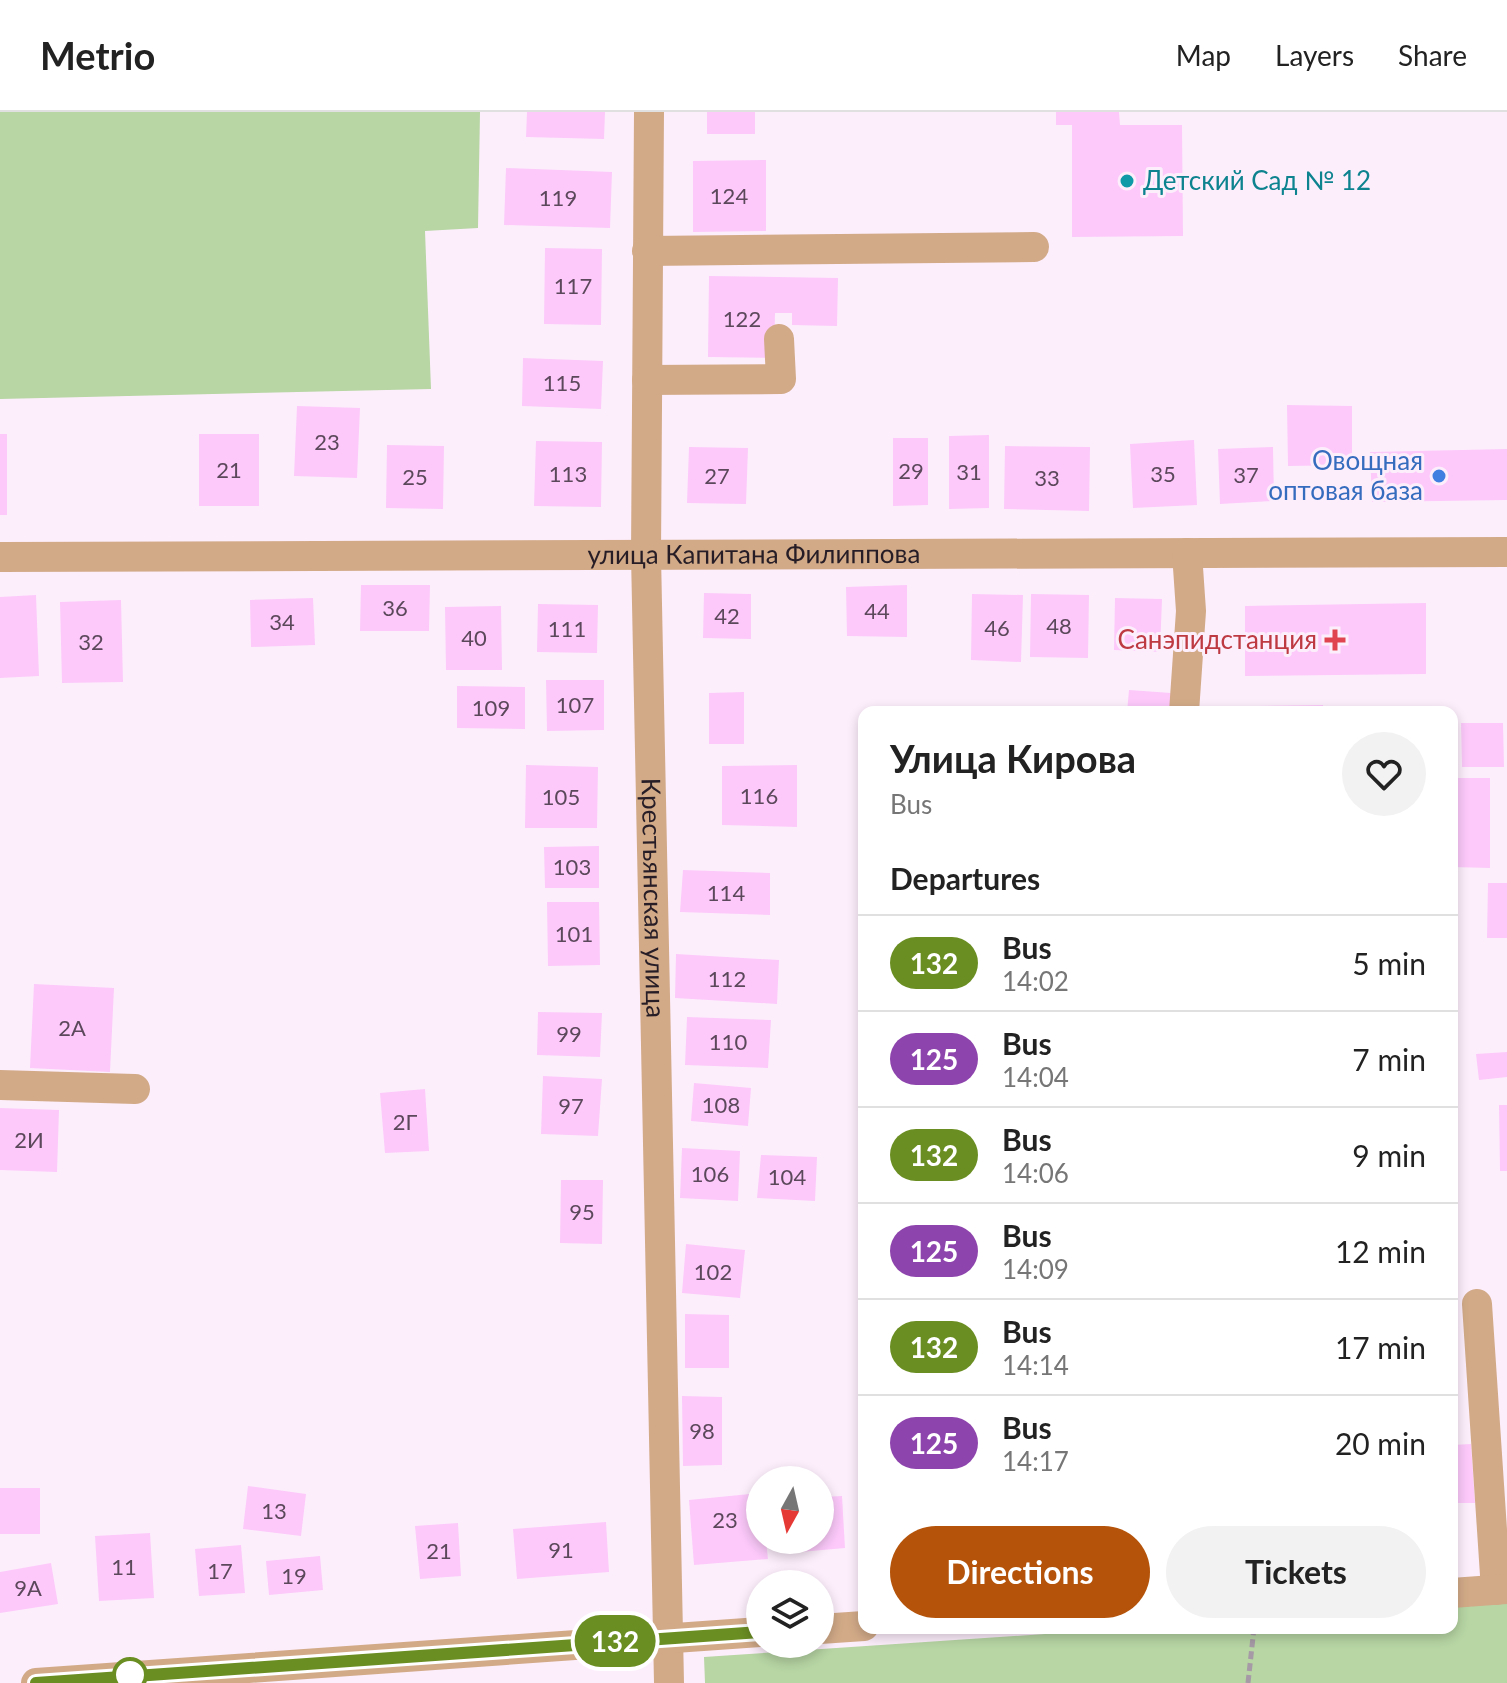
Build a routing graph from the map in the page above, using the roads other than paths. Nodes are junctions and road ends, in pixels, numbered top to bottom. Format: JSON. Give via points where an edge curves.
{"nodes":[{"id":1,"x":649,"y":112,"type":"edge"},
{"id":2,"x":1034,"y":247,"type":"dead end"},
{"id":3,"x":647,"y":251,"type":"junction"},
{"id":4,"x":779,"y":339,"type":"dead end"},
{"id":5,"x":647,"y":380,"type":"junction"},
{"id":6,"x":1507,"y":552,"type":"edge"},
{"id":7,"x":1187,"y":553,"type":"junction"},
{"id":8,"x":646,"y":555,"type":"junction"},
{"id":9,"x":0,"y":557,"type":"edge"},
{"id":10,"x":1184,"y":706,"type":"edge"},
{"id":11,"x":0,"y":1085,"type":"edge"},
{"id":12,"x":135,"y":1089,"type":"dead end"},
{"id":13,"x":1477,"y":1304,"type":"dead end"},
{"id":14,"x":1502,"y":1590,"type":"edge"},
{"id":15,"x":1458,"y":1593,"type":"edge"},
{"id":16,"x":858,"y":1626,"type":"edge"},
{"id":17,"x":834,"y":1628,"type":"edge"},
{"id":18,"x":746,"y":1633,"type":"edge"},
{"id":19,"x":670,"y":1638,"type":"junction"},
{"id":20,"x":168,"y":1678,"type":"edge"},
{"id":21,"x":36,"y":1683,"type":"edge"},
{"id":22,"x":669,"y":1683,"type":"edge"}],
"edges":[{"from":1,"to":3,"type":"street","name":"Крестьянская улица"},
{"from":2,"to":3,"type":"street"},
{"from":3,"to":5,"type":"street","name":"Крестьянская улица"},
{"from":4,"to":5,"type":"street","via":[[781,379]]},
{"from":5,"to":8,"type":"street","name":"Крестьянская улица"},
{"from":6,"to":7,"type":"street","name":"улица Капитана Филиппова"},
{"from":7,"to":8,"type":"street","name":"улица Капитана Филиппова"},
{"from":7,"to":10,"type":"street","via":[[1191,611]]},
{"from":8,"to":9,"type":"street","name":"улица Капитана Филиппова"},
{"from":8,"to":19,"type":"street","name":"Крестьянская улица"},
{"from":11,"to":12,"type":"street"},
{"from":13,"to":14,"type":"street"},
{"from":14,"to":15,"type":"street"},
{"from":16,"to":17,"type":"street"},
{"from":18,"to":19,"type":"street"},
{"from":19,"to":20,"type":"street"},
{"from":19,"to":22,"type":"street","name":"Крестьянская улица"},
{"from":20,"to":21,"type":"street"}]}
